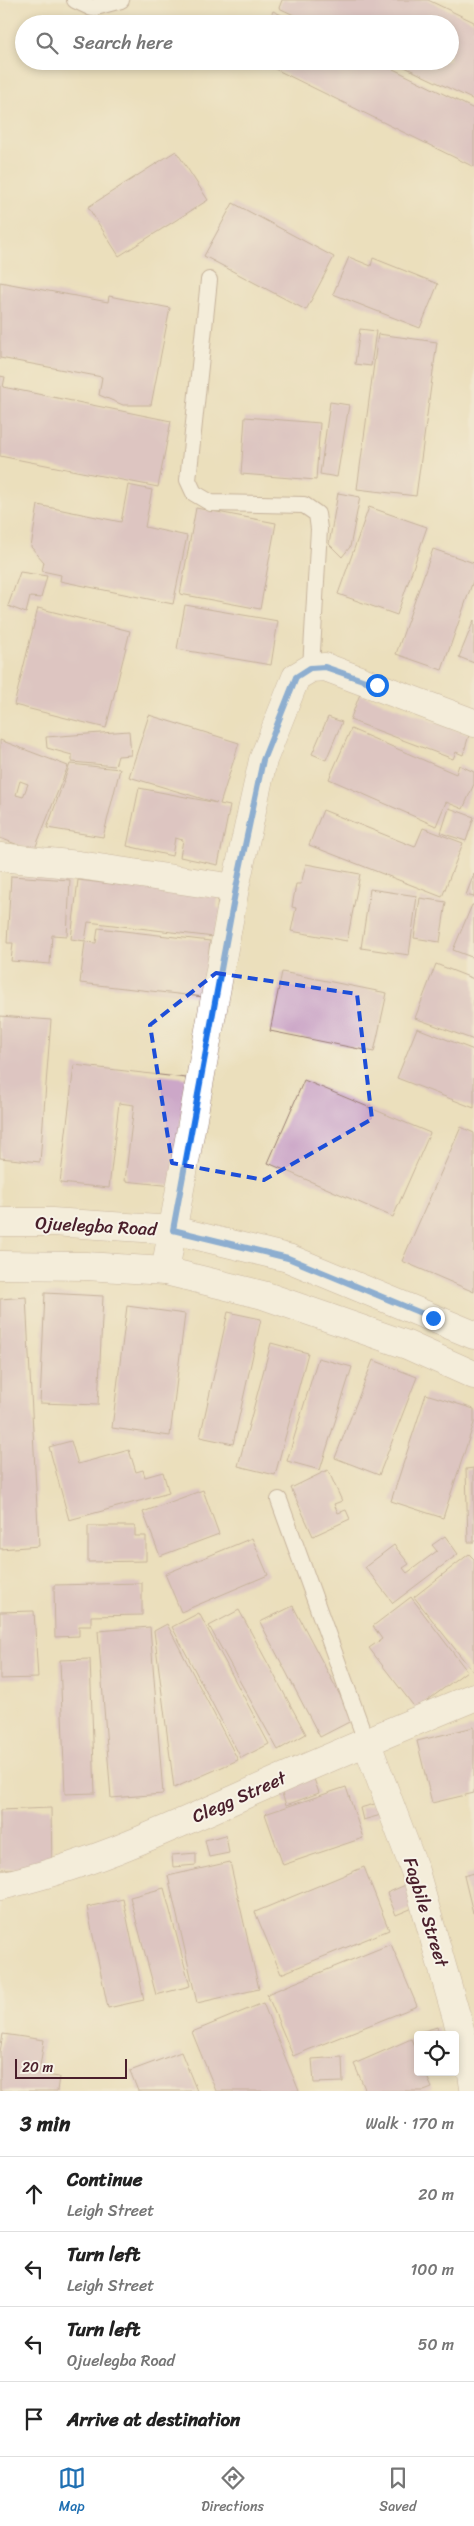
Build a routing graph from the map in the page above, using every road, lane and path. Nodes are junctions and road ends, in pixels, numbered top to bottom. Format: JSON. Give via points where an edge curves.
{"nodes":[{"id":1,"x":75,"y":0,"type":"edge"},
{"id":2,"x":121,"y":0,"type":"edge"},
{"id":3,"x":209,"y":280,"type":"dead end"},
{"id":4,"x":310,"y":668,"type":"junction"},
{"id":5,"x":474,"y":723,"type":"edge"},
{"id":6,"x":0,"y":857,"type":"edge"},
{"id":7,"x":236,"y":888,"type":"junction"},
{"id":8,"x":0,"y":1222,"type":"edge"},
{"id":9,"x":173,"y":1230,"type":"junction"},
{"id":10,"x":0,"y":1264,"type":"edge"},
{"id":11,"x":165,"y":1271,"type":"junction"},
{"id":12,"x":474,"y":1335,"type":"edge"},
{"id":13,"x":474,"y":1375,"type":"edge"},
{"id":14,"x":280,"y":1500,"type":"dead end"},
{"id":15,"x":474,"y":1698,"type":"edge"},
{"id":16,"x":366,"y":1741,"type":"junction"},
{"id":17,"x":0,"y":1886,"type":"edge"},
{"id":18,"x":474,"y":2088,"type":"edge"}],
"edges":[{"from":1,"to":2,"type":"lane","via":[[92,8]]},
{"from":3,"to":4,"type":"lane","via":[[188,480],[194,493],[211,503],[304,505],[317,514],[319,529]]},
{"from":4,"to":5,"type":"street","via":[[325,667]]},
{"from":4,"to":7,"type":"street","via":[[296,677],[263,760]]},
{"from":6,"to":7,"type":"street"},
{"from":7,"to":9,"type":"street"},
{"from":8,"to":9,"type":"street","name":"Ojuelegba Road"},
{"from":9,"to":11,"type":"street"},
{"from":9,"to":12,"type":"street","name":"Ojuelegba Road","via":[[288,1258]]},
{"from":10,"to":11,"type":"street"},
{"from":11,"to":13,"type":"street","via":[[263,1295],[407,1345]]},
{"from":14,"to":16,"type":"lane"},
{"from":15,"to":16,"type":"street","name":"Clegg Street"},
{"from":16,"to":17,"type":"street","name":"Clegg Street","via":[[175,1826],[39,1878]]},
{"from":16,"to":18,"type":"street","name":"Fagbile Street","via":[[415,1871]]}]}
